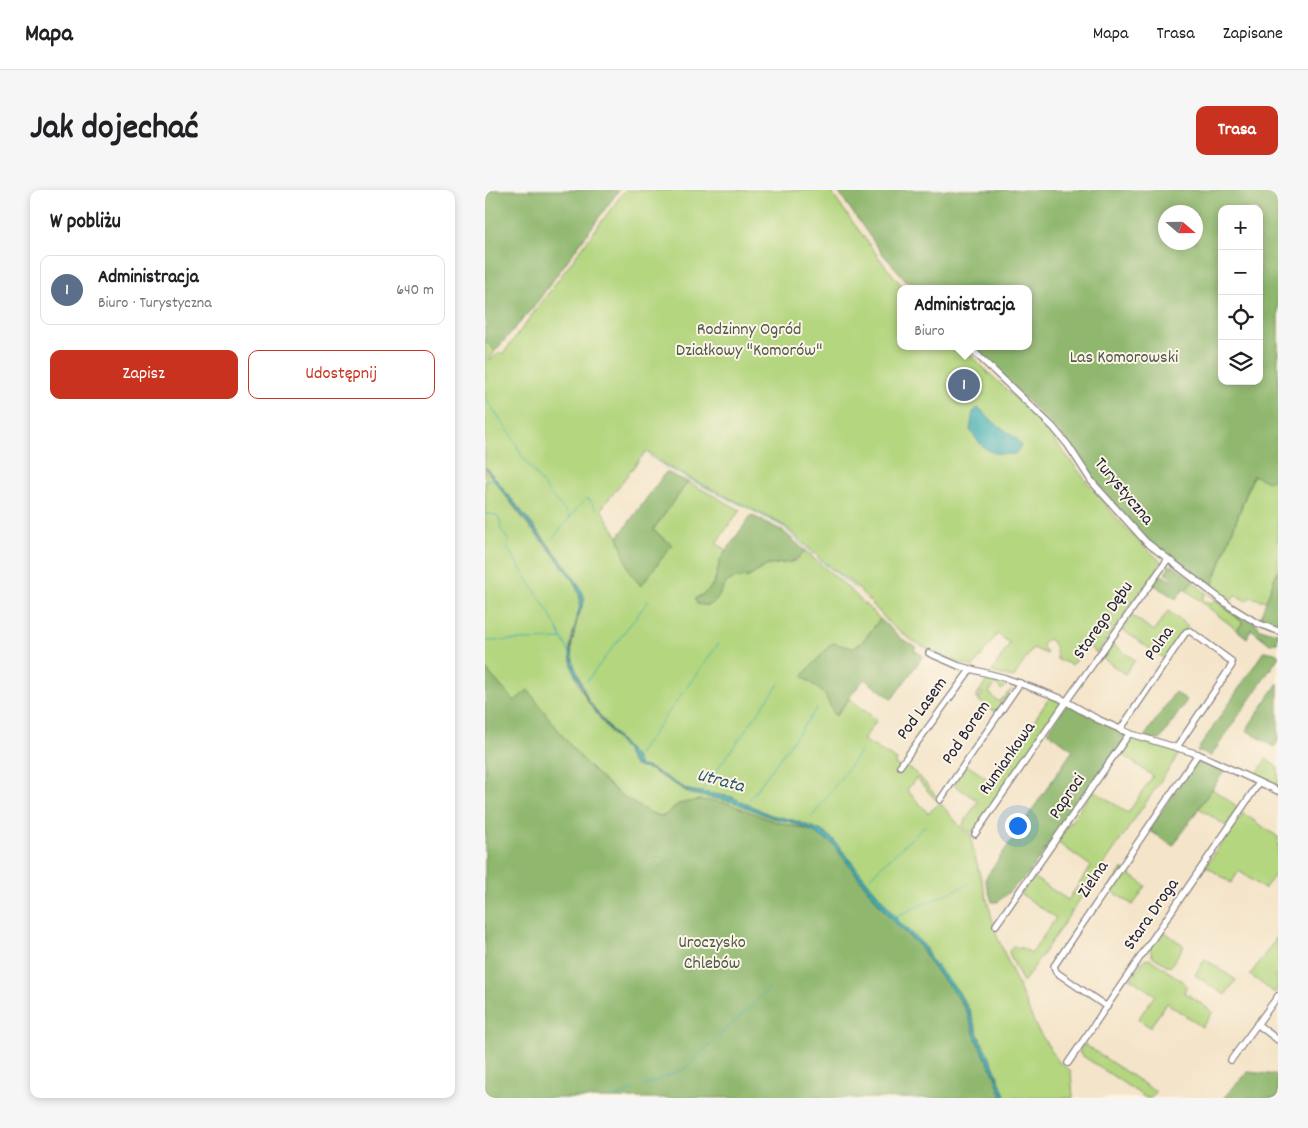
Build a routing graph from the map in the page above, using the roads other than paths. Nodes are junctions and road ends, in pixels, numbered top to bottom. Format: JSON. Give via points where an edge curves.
{"nodes":[{"id":1,"x":972,"y":350,"type":"edge"},
{"id":2,"x":1168,"y":559,"type":"junction"},
{"id":3,"x":1278,"y":631,"type":"edge"},
{"id":4,"x":929,"y":653,"type":"dead end"},
{"id":5,"x":970,"y":670,"type":"junction"},
{"id":6,"x":1020,"y":683,"type":"junction"},
{"id":7,"x":1066,"y":702,"type":"junction"},
{"id":8,"x":1120,"y":730,"type":"junction"},
{"id":9,"x":1129,"y":734,"type":"junction"},
{"id":10,"x":1177,"y":747,"type":"junction"},
{"id":11,"x":1198,"y":754,"type":"junction"},
{"id":12,"x":900,"y":766,"type":"dead end"},
{"id":13,"x":1259,"y":783,"type":"junction"},
{"id":14,"x":1278,"y":790,"type":"edge"},
{"id":15,"x":940,"y":800,"type":"dead end"},
{"id":16,"x":975,"y":834,"type":"dead end"},
{"id":17,"x":996,"y":925,"type":"dead end"},
{"id":18,"x":1278,"y":996,"type":"edge"},
{"id":19,"x":1107,"y":1007,"type":"junction"},
{"id":20,"x":1257,"y":1024,"type":"junction"},
{"id":21,"x":1278,"y":1040,"type":"edge"},
{"id":22,"x":1231,"y":1060,"type":"dead end"},
{"id":23,"x":1068,"y":1063,"type":"dead end"}],
"edges":[{"from":1,"to":2,"type":"street","name":"Turystyczna","via":[[1049,424],[1116,510],[1146,542]]},
{"from":2,"to":3,"type":"street","name":"Turystyczna","via":[[1231,608]]},
{"from":2,"to":7,"type":"street","name":"Starego Dębu"},
{"from":4,"to":5,"type":"street"},
{"from":5,"to":6,"type":"street"},
{"from":5,"to":12,"type":"street","name":"Pod Lasem"},
{"from":6,"to":7,"type":"street"},
{"from":6,"to":15,"type":"street","name":"Pod Borem"},
{"from":7,"to":8,"type":"street"},
{"from":7,"to":16,"type":"street","name":"Rumiankowa"},
{"from":8,"to":9,"type":"street"},
{"from":8,"to":10,"type":"street","name":"Polna","via":[[1186,632],[1190,631],[1232,665]]},
{"from":9,"to":10,"type":"street"},
{"from":9,"to":17,"type":"street","name":"Paproci"},
{"from":10,"to":11,"type":"street"},
{"from":11,"to":13,"type":"street"},
{"from":11,"to":19,"type":"street","name":"Zielna","via":[[1054,966],[1056,972]]},
{"from":13,"to":14,"type":"street"},
{"from":13,"to":19,"type":"street","name":"Stara Droga"},
{"from":18,"to":20,"type":"street"},
{"from":19,"to":23,"type":"street","name":"Stara Droga"},
{"from":20,"to":21,"type":"street"},
{"from":20,"to":22,"type":"street"}]}
